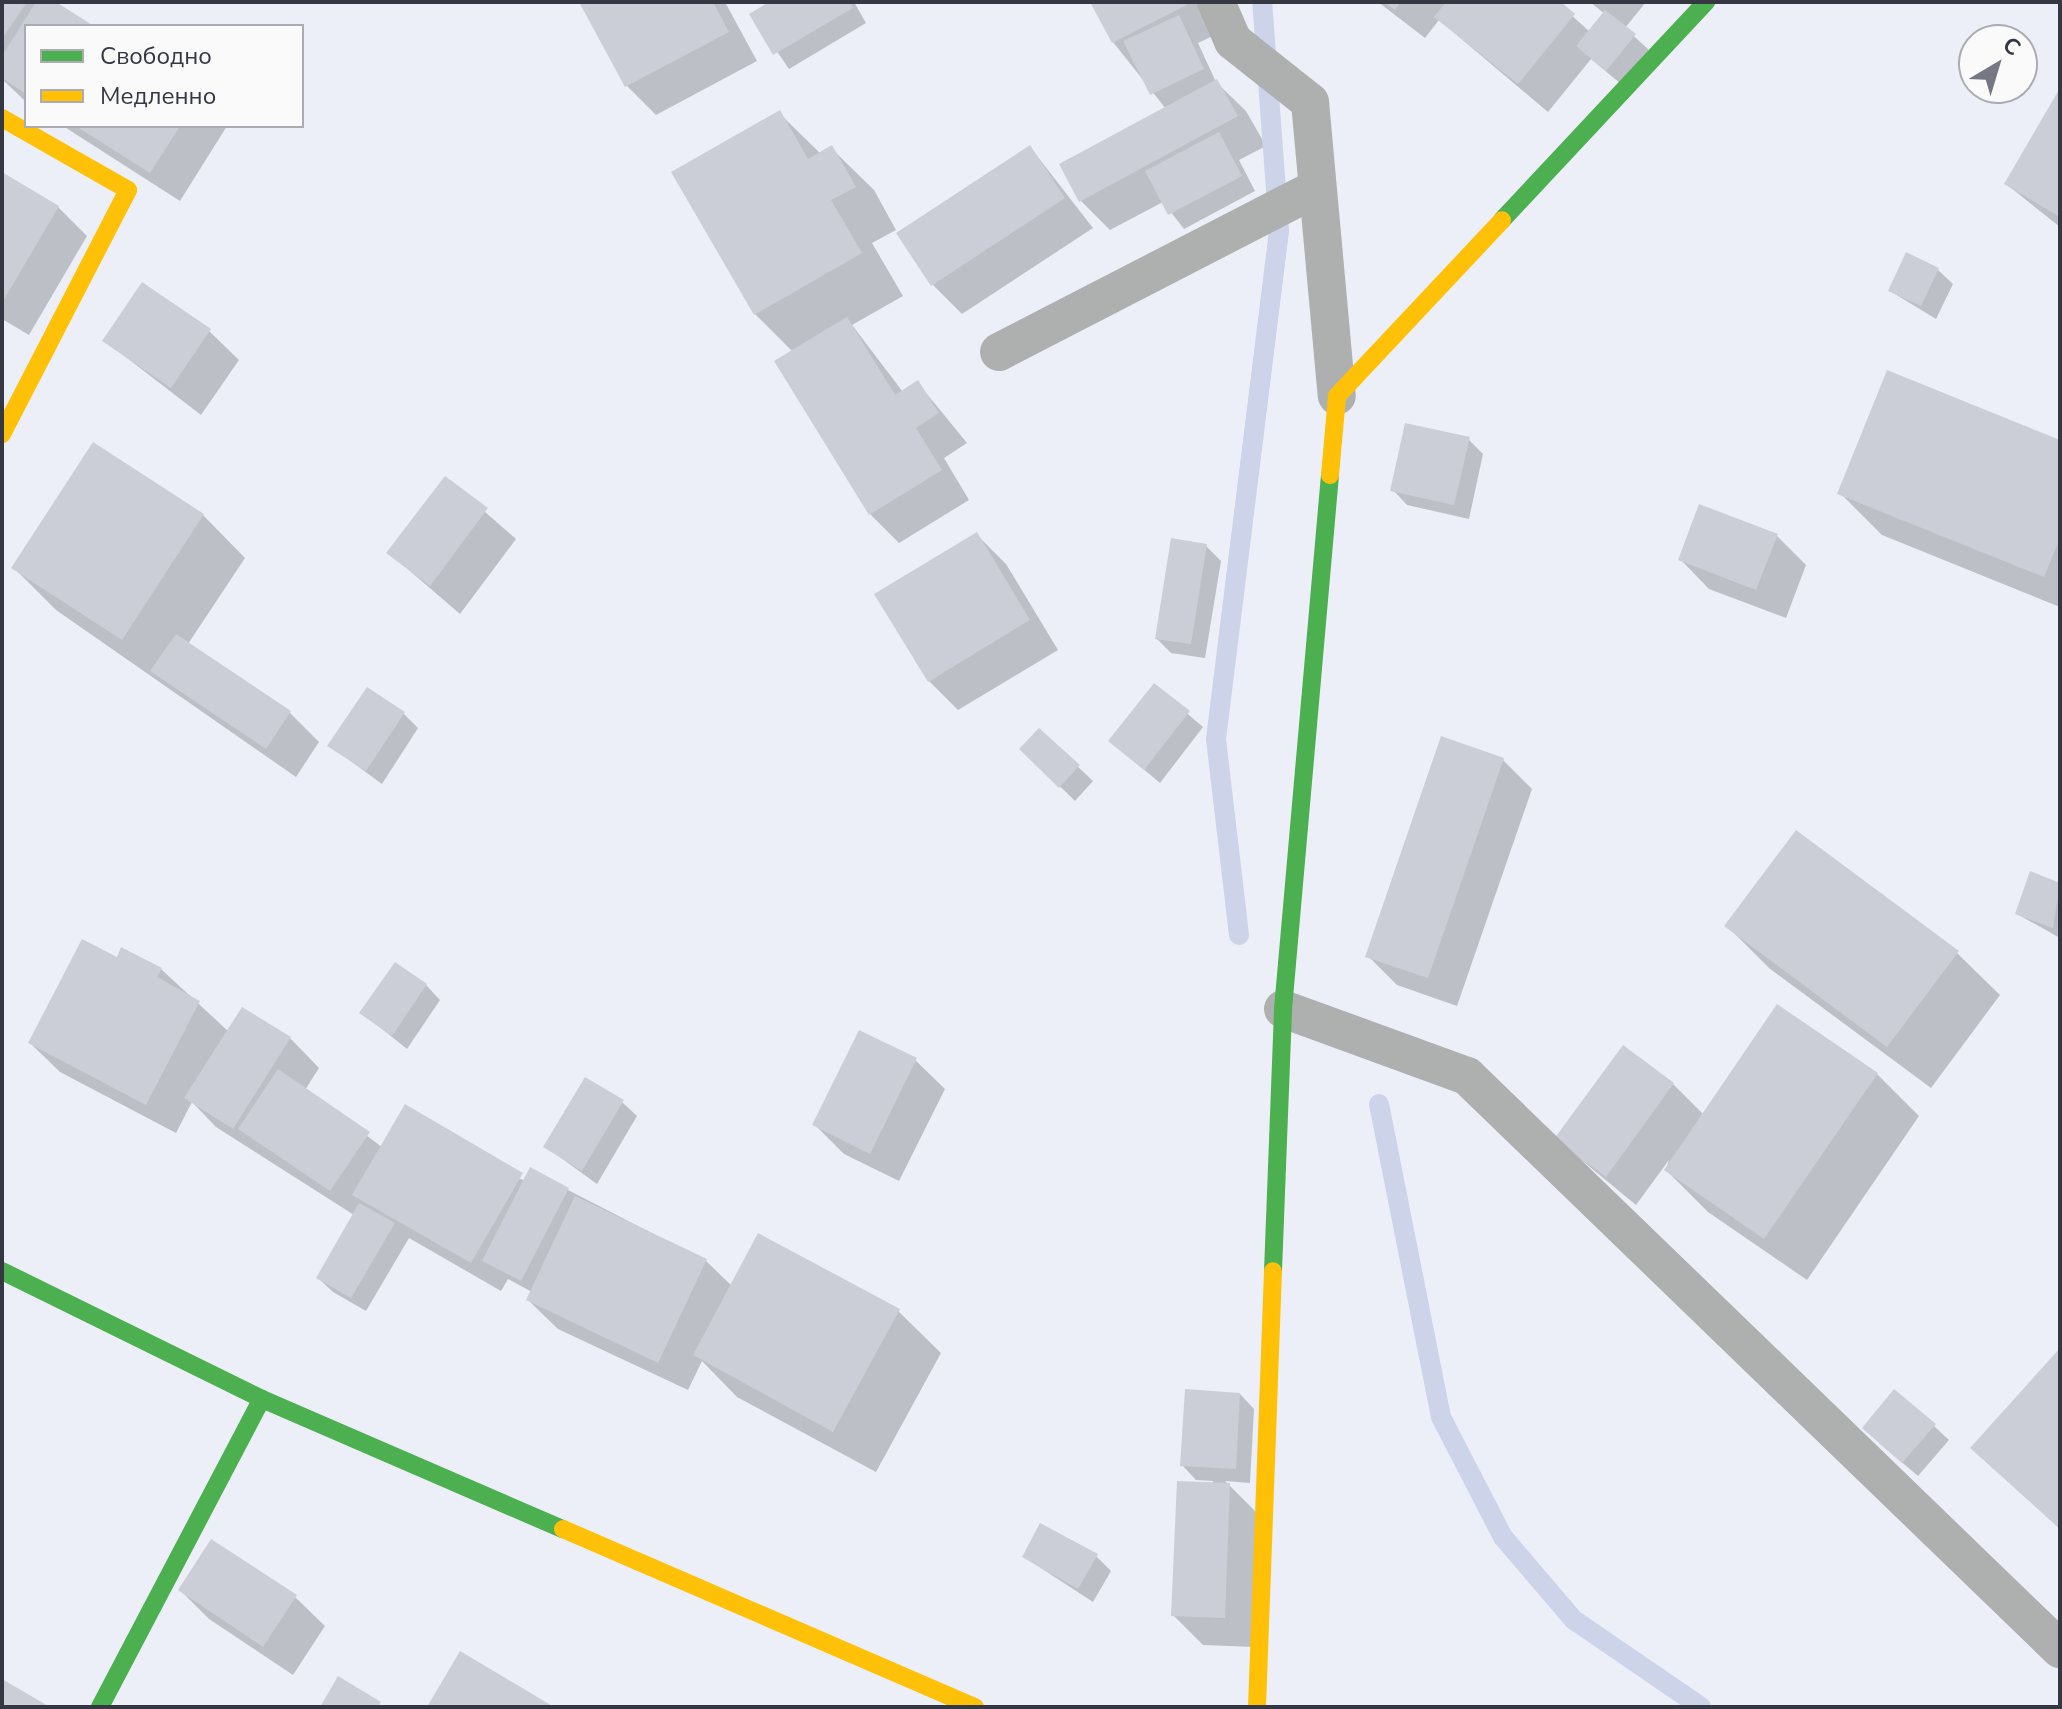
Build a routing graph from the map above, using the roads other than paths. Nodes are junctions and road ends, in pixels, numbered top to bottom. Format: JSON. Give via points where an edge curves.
{"nodes":[{"id":1,"x":1216,"y":2,"type":"edge"},
{"id":2,"x":1706,"y":2,"type":"edge"},
{"id":3,"x":2,"y":118,"type":"edge"},
{"id":4,"x":1306,"y":193,"type":"junction"},
{"id":5,"x":999,"y":352,"type":"dead end"},
{"id":6,"x":1337,"y":396,"type":"junction"},
{"id":7,"x":2,"y":434,"type":"edge"},
{"id":8,"x":1283,"y":1009,"type":"junction"},
{"id":9,"x":2,"y":1271,"type":"edge"},
{"id":10,"x":262,"y":1399,"type":"junction"},
{"id":11,"x":2060,"y":1649,"type":"edge"},
{"id":12,"x":100,"y":1707,"type":"edge"},
{"id":13,"x":975,"y":1707,"type":"edge"},
{"id":14,"x":1257,"y":1707,"type":"edge"}],
"edges":[{"from":1,"to":4,"type":"lane","via":[[1233,41],[1310,102]]},
{"from":2,"to":6,"type":"street"},
{"from":3,"to":7,"type":"street","via":[[128,190]]},
{"from":4,"to":5,"type":"lane"},
{"from":4,"to":6,"type":"lane"},
{"from":6,"to":8,"type":"street"},
{"from":8,"to":11,"type":"lane","via":[[1467,1076]]},
{"from":8,"to":14,"type":"street"},
{"from":9,"to":10,"type":"street"},
{"from":10,"to":12,"type":"street"},
{"from":10,"to":13,"type":"street"}]}
